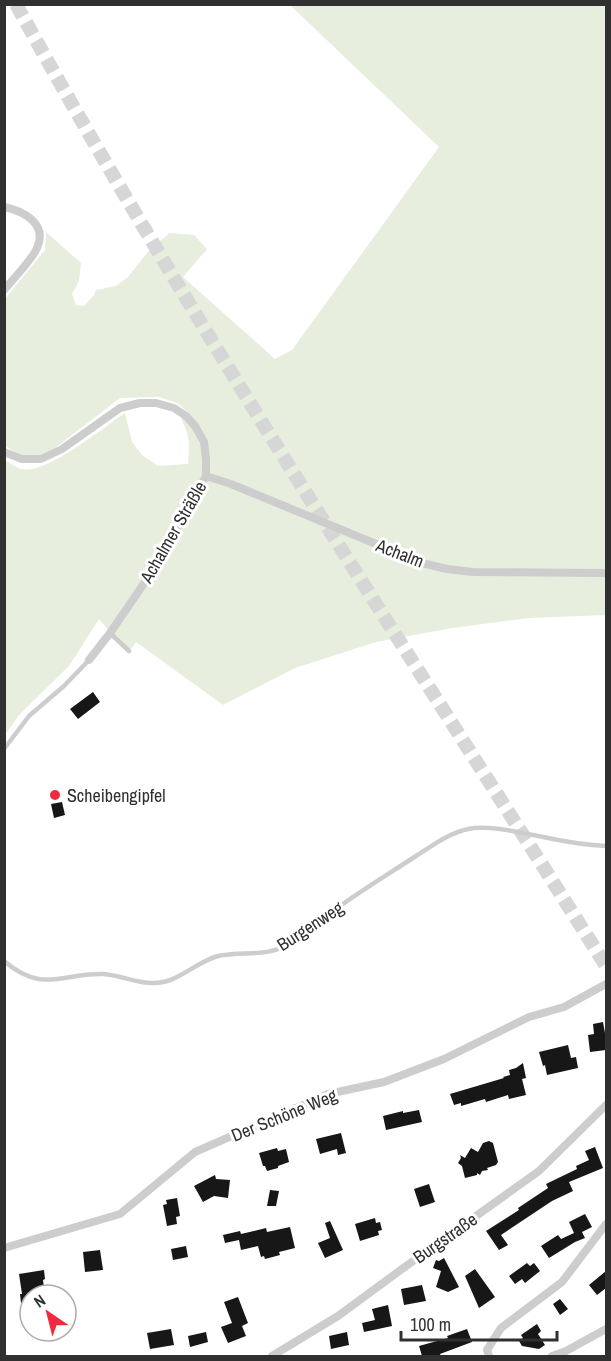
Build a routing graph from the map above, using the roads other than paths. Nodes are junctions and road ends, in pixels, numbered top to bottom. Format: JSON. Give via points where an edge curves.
{"nodes":[{"id":1,"x":4,"y":207,"type":"edge"},
{"id":2,"x":4,"y":290,"type":"edge"},
{"id":3,"x":4,"y":452,"type":"edge"},
{"id":4,"x":206,"y":476,"type":"junction"},
{"id":5,"x":606,"y":573,"type":"edge"},
{"id":6,"x":110,"y":633,"type":"junction"},
{"id":7,"x":129,"y":651,"type":"dead end"},
{"id":8,"x":89,"y":660,"type":"joint"},
{"id":9,"x":4,"y":749,"type":"edge"},
{"id":10,"x":606,"y":846,"type":"edge"},
{"id":11,"x":4,"y":961,"type":"edge"},
{"id":12,"x":606,"y":984,"type":"edge"},
{"id":13,"x":606,"y":1105,"type":"edge"},
{"id":14,"x":606,"y":1224,"type":"edge"},
{"id":15,"x":4,"y":1248,"type":"edge"},
{"id":16,"x":606,"y":1329,"type":"edge"},
{"id":17,"x":272,"y":1356,"type":"edge"},
{"id":18,"x":489,"y":1356,"type":"edge"},
{"id":19,"x":552,"y":1356,"type":"edge"}],
"edges":[{"from":1,"to":2,"type":"street","via":[[33,219],[40,240],[37,250]]},
{"from":3,"to":4,"type":"street","name":"Achalmer Sträßle","via":[[22,459],[41,459],[120,408],[156,403],[174,408],[195,426],[204,442]]},
{"from":4,"to":5,"type":"street","name":"Achalm","via":[[412,559],[447,569]]},
{"from":4,"to":6,"type":"street","name":"Achalmer Sträßle","via":[[145,582]]},
{"from":6,"to":7,"type":"lane"},
{"from":6,"to":8,"type":"street","name":"Achalmer Sträßle"},
{"from":8,"to":9,"type":"lane","via":[[29,716]]},
{"from":10,"to":11,"type":"lane","name":"Burgenweg","via":[[517,832],[467,829],[446,837],[399,867],[285,946],[263,953],[220,955],[176,978],[153,984],[104,974],[38,980]]},
{"from":12,"to":15,"type":"street","name":"Der Schöne Weg","via":[[564,1007],[529,1017],[444,1059],[384,1082],[328,1094],[195,1152],[120,1214]]},
{"from":13,"to":17,"type":"street","name":"Burgstraße","via":[[539,1171],[338,1316]]},
{"from":14,"to":18,"type":"street","via":[[562,1282],[501,1328],[487,1350]]},
{"from":16,"to":19,"type":"street"}]}
